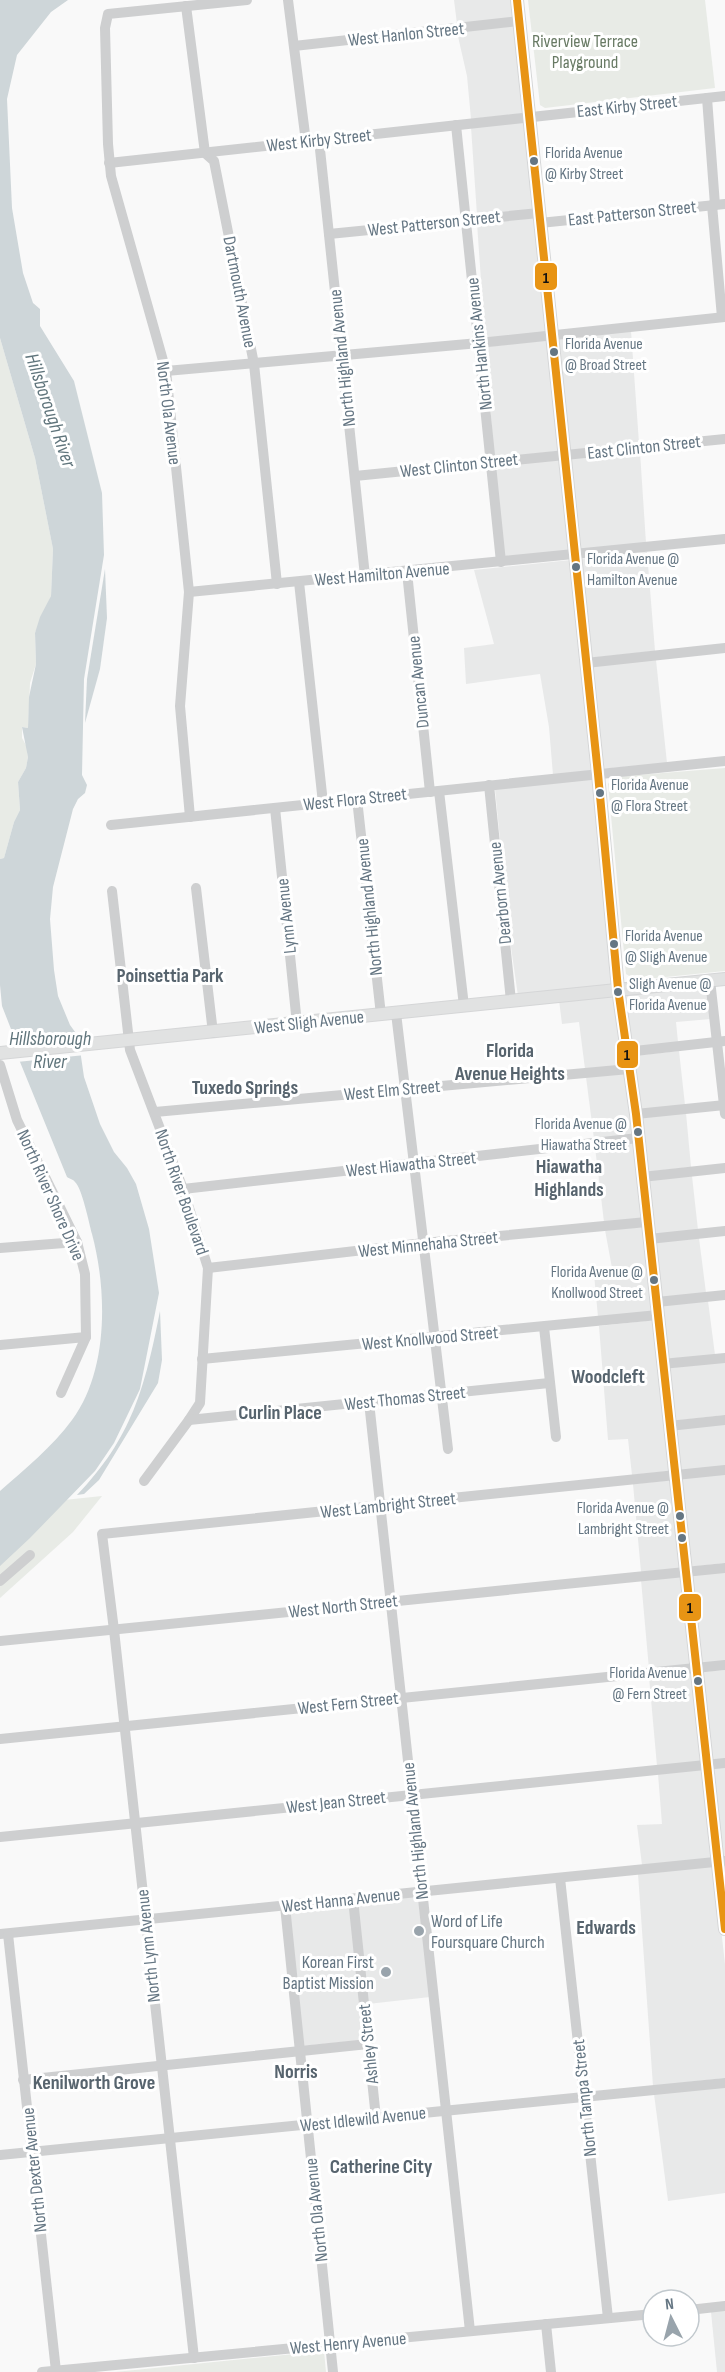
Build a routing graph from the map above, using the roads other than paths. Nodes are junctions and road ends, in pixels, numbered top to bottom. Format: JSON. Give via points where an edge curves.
{"nodes":[{"id":1,"x":246,"y":0,"type":"edge"},
{"id":2,"x":288,"y":0,"type":"edge"},
{"id":3,"x":517,"y":0,"type":"edge"},
{"id":4,"x":186,"y":6,"type":"junction"},
{"id":5,"x":519,"y":21,"type":"junction"},
{"id":6,"x":294,"y":46,"type":"junction"},
{"id":7,"x":725,"y":96,"type":"edge"},
{"id":8,"x":707,"y":98,"type":"junction"},
{"id":9,"x":529,"y":117,"type":"junction"},
{"id":10,"x":456,"y":125,"type":"junction"},
{"id":11,"x":319,"y":140,"type":"junction"},
{"id":12,"x":306,"y":142,"type":"junction"},
{"id":13,"x":205,"y":153,"type":"junction"},
{"id":14,"x":109,"y":164,"type":"junction"},
{"id":15,"x":717,"y":205,"type":"edge"},
{"id":16,"x":539,"y":218,"type":"junction"},
{"id":17,"x":466,"y":220,"type":"junction"},
{"id":18,"x":329,"y":234,"type":"junction"},
{"id":19,"x":723,"y":317,"type":"edge"},
{"id":20,"x":551,"y":336,"type":"junction"},
{"id":21,"x":479,"y":343,"type":"junction"},
{"id":22,"x":342,"y":356,"type":"junction"},
{"id":23,"x":254,"y":364,"type":"junction"},
{"id":24,"x":166,"y":371,"type":"junction"},
{"id":25,"x":725,"y":439,"type":"edge"},
{"id":26,"x":564,"y":455,"type":"junction"},
{"id":27,"x":491,"y":462,"type":"junction"},
{"id":28,"x":355,"y":476,"type":"junction"},
{"id":29,"x":725,"y":539,"type":"edge"},
{"id":30,"x":574,"y":555,"type":"junction"},
{"id":31,"x":501,"y":562,"type":"junction"},
{"id":32,"x":407,"y":572,"type":"junction"},
{"id":33,"x":365,"y":576,"type":"junction"},
{"id":34,"x":299,"y":582,"type":"junction"},
{"id":35,"x":277,"y":584,"type":"junction"},
{"id":36,"x":189,"y":592,"type":"junction"},
{"id":37,"x":725,"y":648,"type":"edge"},
{"id":38,"x":586,"y":663,"type":"junction"},
{"id":39,"x":725,"y":761,"type":"edge"},
{"id":40,"x":598,"y":774,"type":"junction"},
{"id":41,"x":489,"y":785,"type":"junction"},
{"id":42,"x":434,"y":791,"type":"junction"},
{"id":43,"x":357,"y":799,"type":"junction"},
{"id":44,"x":323,"y":803,"type":"junction"},
{"id":45,"x":275,"y":808,"type":"junction"},
{"id":46,"x":190,"y":817,"type":"junction"},
{"id":47,"x":111,"y":825,"type":"dead end"},
{"id":48,"x":196,"y":888,"type":"dead end"},
{"id":49,"x":112,"y":891,"type":"dead end"},
{"id":50,"x":725,"y":979,"type":"edge"},
{"id":51,"x":710,"y":980,"type":"junction"},
{"id":52,"x":618,"y":988,"type":"junction"},
{"id":53,"x":511,"y":1001,"type":"junction"},
{"id":54,"x":464,"y":1006,"type":"junction"},
{"id":55,"x":396,"y":1013,"type":"junction"},
{"id":56,"x":381,"y":1015,"type":"junction"},
{"id":57,"x":297,"y":1024,"type":"junction"},
{"id":58,"x":213,"y":1033,"type":"junction"},
{"id":59,"x":129,"y":1041,"type":"junction"},
{"id":60,"x":721,"y":1042,"type":"edge"},
{"id":61,"x":626,"y":1052,"type":"junction"},
{"id":62,"x":1,"y":1057,"type":"edge"},
{"id":63,"x":629,"y":1069,"type":"junction"},
{"id":64,"x":406,"y":1089,"type":"junction"},
{"id":65,"x":725,"y":1108,"type":"edge"},
{"id":66,"x":155,"y":1112,"type":"junction"},
{"id":67,"x":636,"y":1114,"type":"junction"},
{"id":68,"x":638,"y":1138,"type":"junction"},
{"id":69,"x":414,"y":1163,"type":"junction"},
{"id":70,"x":725,"y":1168,"type":"edge"},
{"id":71,"x":642,"y":1177,"type":"junction"},
{"id":72,"x":183,"y":1189,"type":"junction"},
{"id":73,"x":647,"y":1222,"type":"junction"},
{"id":74,"x":725,"y":1231,"type":"edge"},
{"id":75,"x":649,"y":1239,"type":"junction"},
{"id":76,"x":77,"y":1242,"type":"junction"},
{"id":77,"x":424,"y":1244,"type":"junction"},
{"id":78,"x":0,"y":1248,"type":"edge"},
{"id":79,"x":208,"y":1268,"type":"junction"},
{"id":80,"x":725,"y":1295,"type":"edge"},
{"id":81,"x":657,"y":1309,"type":"junction"},
{"id":82,"x":544,"y":1327,"type":"junction"},
{"id":83,"x":86,"y":1337,"type":"junction"},
{"id":84,"x":434,"y":1338,"type":"junction"},
{"id":85,"x":0,"y":1345,"type":"edge"},
{"id":86,"x":725,"y":1358,"type":"edge"},
{"id":87,"x":202,"y":1359,"type":"junction"},
{"id":88,"x":662,"y":1364,"type":"junction"},
{"id":89,"x":549,"y":1383,"type":"junction"},
{"id":90,"x":61,"y":1393,"type":"dead end"},
{"id":91,"x":441,"y":1394,"type":"junction"},
{"id":92,"x":369,"y":1402,"type":"junction"},
{"id":93,"x":725,"y":1419,"type":"edge"},
{"id":94,"x":189,"y":1420,"type":"junction"},
{"id":95,"x":669,"y":1426,"type":"junction"},
{"id":96,"x":556,"y":1437,"type":"dead end"},
{"id":97,"x":448,"y":1449,"type":"dead end"},
{"id":98,"x":725,"y":1470,"type":"edge"},
{"id":99,"x":675,"y":1475,"type":"junction"},
{"id":100,"x":144,"y":1481,"type":"dead end"},
{"id":101,"x":380,"y":1507,"type":"junction"},
{"id":102,"x":102,"y":1534,"type":"joint"},
{"id":103,"x":30,"y":1555,"type":"dead end"},
{"id":104,"x":725,"y":1568,"type":"edge"},
{"id":105,"x":686,"y":1572,"type":"junction"},
{"id":106,"x":0,"y":1581,"type":"edge"},
{"id":107,"x":390,"y":1601,"type":"junction"},
{"id":108,"x":114,"y":1630,"type":"junction"},
{"id":109,"x":0,"y":1641,"type":"edge"},
{"id":110,"x":725,"y":1665,"type":"edge"},
{"id":111,"x":696,"y":1668,"type":"junction"},
{"id":112,"x":401,"y":1698,"type":"junction"},
{"id":113,"x":124,"y":1727,"type":"junction"},
{"id":114,"x":0,"y":1739,"type":"edge"},
{"id":115,"x":725,"y":1763,"type":"edge"},
{"id":116,"x":707,"y":1765,"type":"junction"},
{"id":117,"x":411,"y":1794,"type":"junction"},
{"id":118,"x":135,"y":1824,"type":"junction"},
{"id":119,"x":0,"y":1837,"type":"edge"},
{"id":120,"x":721,"y":1862,"type":"edge"},
{"id":121,"x":560,"y":1878,"type":"junction"},
{"id":122,"x":422,"y":1892,"type":"junction"},
{"id":123,"x":353,"y":1899,"type":"junction"},
{"id":124,"x":285,"y":1906,"type":"junction"},
{"id":125,"x":145,"y":1920,"type":"junction"},
{"id":126,"x":725,"y":1929,"type":"edge"},
{"id":127,"x":4,"y":1934,"type":"edge"},
{"id":128,"x":368,"y":2044,"type":"junction"},
{"id":129,"x":299,"y":2051,"type":"junction"},
{"id":130,"x":161,"y":2064,"type":"junction"},
{"id":131,"x":23,"y":2080,"type":"junction"},
{"id":132,"x":725,"y":2083,"type":"edge"},
{"id":133,"x":584,"y":2097,"type":"junction"},
{"id":134,"x":446,"y":2111,"type":"junction"},
{"id":135,"x":376,"y":2118,"type":"junction"},
{"id":136,"x":308,"y":2125,"type":"junction"},
{"id":137,"x":169,"y":2139,"type":"junction"},
{"id":138,"x":32,"y":2152,"type":"junction"},
{"id":139,"x":0,"y":2155,"type":"edge"},
{"id":140,"x":725,"y":2306,"type":"edge"},
{"id":141,"x":701,"y":2309,"type":"edge"},
{"id":142,"x":641,"y":2314,"type":"edge"},
{"id":143,"x":608,"y":2318,"type":"junction"},
{"id":144,"x":546,"y":2324,"type":"junction"},
{"id":145,"x":470,"y":2331,"type":"junction"},
{"id":146,"x":330,"y":2345,"type":"junction"},
{"id":147,"x":194,"y":2358,"type":"junction"},
{"id":148,"x":56,"y":2371,"type":"edge"},
{"id":149,"x":42,"y":2372,"type":"edge"},
{"id":150,"x":333,"y":2372,"type":"edge"},
{"id":151,"x":551,"y":2372,"type":"edge"}],
"edges":[{"from":1,"to":4,"type":"street"},
{"from":2,"to":6,"type":"street"},
{"from":3,"to":5,"type":"main road"},
{"from":4,"to":13,"type":"street","name":"Dartmouth Avenue"},
{"from":4,"to":14,"type":"street","name":"North Ola Avenue","via":[[108,14],[105,28]]},
{"from":5,"to":6,"type":"street","name":"West Hanlon Street"},
{"from":5,"to":9,"type":"main road"},
{"from":6,"to":12,"type":"street"},
{"from":7,"to":8,"type":"street","name":"East Kirby Street"},
{"from":8,"to":9,"type":"street","name":"East Kirby Street"},
{"from":8,"to":15,"type":"street"},
{"from":9,"to":10,"type":"street","name":"West Kirby Street"},
{"from":9,"to":16,"type":"main road"},
{"from":10,"to":11,"type":"street","name":"West Kirby Street"},
{"from":10,"to":17,"type":"street","name":"North Hankins Avenue"},
{"from":11,"to":12,"type":"street","name":"West Kirby Street"},
{"from":11,"to":18,"type":"street","name":"North Highland Avenue"},
{"from":12,"to":13,"type":"street","name":"West Kirby Street"},
{"from":13,"to":14,"type":"street","name":"West Kirby Street"},
{"from":13,"to":23,"type":"street","name":"Dartmouth Avenue","via":[[214,160]]},
{"from":14,"to":24,"type":"street","name":"North Ola Avenue"},
{"from":15,"to":16,"type":"street","name":"East Patterson Street"},
{"from":15,"to":19,"type":"street"},
{"from":16,"to":17,"type":"street","name":"West Patterson Street"},
{"from":16,"to":20,"type":"main road"},
{"from":17,"to":18,"type":"street","name":"West Patterson Street"},
{"from":17,"to":21,"type":"street","name":"North Hankins Avenue"},
{"from":18,"to":22,"type":"street","name":"North Highland Avenue"},
{"from":19,"to":20,"type":"street"},
{"from":20,"to":21,"type":"street"},
{"from":20,"to":26,"type":"main road"},
{"from":21,"to":22,"type":"street"},
{"from":21,"to":27,"type":"street","name":"North Hankins Avenue"},
{"from":22,"to":23,"type":"street"},
{"from":22,"to":28,"type":"street","name":"North Highland Avenue"},
{"from":23,"to":24,"type":"street"},
{"from":23,"to":35,"type":"street","name":"Dartmouth Avenue"},
{"from":24,"to":36,"type":"street","name":"North Ola Avenue"},
{"from":25,"to":26,"type":"street","name":"East Clinton Street"},
{"from":26,"to":27,"type":"street","name":"West Clinton Street"},
{"from":26,"to":30,"type":"main road"},
{"from":27,"to":28,"type":"street","name":"West Clinton Street"},
{"from":27,"to":31,"type":"street","name":"North Hankins Avenue"},
{"from":28,"to":33,"type":"street","name":"North Highland Avenue"},
{"from":29,"to":30,"type":"street","name":"West Hamilton Avenue"},
{"from":30,"to":31,"type":"street","name":"West Hamilton Avenue"},
{"from":30,"to":38,"type":"main road"},
{"from":31,"to":32,"type":"street","name":"West Hamilton Avenue"},
{"from":32,"to":33,"type":"street","name":"West Hamilton Avenue"},
{"from":32,"to":42,"type":"street","name":"Duncan Avenue"},
{"from":33,"to":34,"type":"street","name":"West Hamilton Avenue"},
{"from":34,"to":35,"type":"street","name":"West Hamilton Avenue"},
{"from":34,"to":44,"type":"street"},
{"from":35,"to":36,"type":"street","name":"West Hamilton Avenue"},
{"from":36,"to":46,"type":"street","name":"North Ola Avenue","via":[[180,705]]},
{"from":37,"to":38,"type":"street"},
{"from":38,"to":40,"type":"main road"},
{"from":39,"to":40,"type":"street","name":"West Flora Street"},
{"from":40,"to":41,"type":"street","name":"West Flora Street"},
{"from":40,"to":52,"type":"main road"},
{"from":41,"to":42,"type":"street","name":"West Flora Street"},
{"from":41,"to":53,"type":"street","name":"Dearborn Avenue"},
{"from":42,"to":43,"type":"street","name":"West Flora Street"},
{"from":42,"to":54,"type":"street","name":"Duncan Avenue"},
{"from":43,"to":44,"type":"street","name":"West Flora Street"},
{"from":43,"to":56,"type":"street","name":"North Highland Avenue"},
{"from":44,"to":45,"type":"street","name":"West Flora Street"},
{"from":45,"to":46,"type":"street","name":"West Flora Street"},
{"from":45,"to":57,"type":"street","name":"Lynn Avenue"},
{"from":46,"to":47,"type":"street","name":"West Flora Street"},
{"from":48,"to":58,"type":"street"},
{"from":49,"to":59,"type":"street","name":"North River Boulevard"},
{"from":50,"to":51,"type":"main road","name":"West Sligh Avenue"},
{"from":51,"to":52,"type":"main road","name":"West Sligh Avenue"},
{"from":51,"to":60,"type":"street"},
{"from":52,"to":53,"type":"main road","name":"West Sligh Avenue"},
{"from":52,"to":61,"type":"main road"},
{"from":53,"to":54,"type":"main road","name":"West Sligh Avenue"},
{"from":54,"to":55,"type":"main road","name":"West Sligh Avenue"},
{"from":55,"to":56,"type":"main road","name":"West Sligh Avenue"},
{"from":55,"to":64,"type":"street"},
{"from":56,"to":57,"type":"main road","name":"West Sligh Avenue"},
{"from":57,"to":58,"type":"main road","name":"West Sligh Avenue"},
{"from":58,"to":59,"type":"main road","name":"West Sligh Avenue"},
{"from":59,"to":62,"type":"main road","name":"West Sligh Avenue"},
{"from":59,"to":66,"type":"street","name":"North River Boulevard"},
{"from":60,"to":61,"type":"street"},
{"from":60,"to":65,"type":"street"},
{"from":61,"to":63,"type":"main road"},
{"from":62,"to":76,"type":"street","name":"North River Shore Drive","via":[[17,1120]]},
{"from":63,"to":64,"type":"street","name":"West Elm Street"},
{"from":63,"to":67,"type":"main road"},
{"from":64,"to":66,"type":"street","name":"West Elm Street"},
{"from":64,"to":69,"type":"street"},
{"from":65,"to":67,"type":"street"},
{"from":66,"to":72,"type":"street","name":"North River Boulevard"},
{"from":67,"to":68,"type":"main road"},
{"from":68,"to":69,"type":"street","name":"West Hiawatha Street"},
{"from":68,"to":71,"type":"main road"},
{"from":69,"to":72,"type":"street","name":"West Hiawatha Street"},
{"from":69,"to":77,"type":"street"},
{"from":70,"to":71,"type":"street"},
{"from":71,"to":73,"type":"main road"},
{"from":72,"to":79,"type":"street","name":"North River Boulevard"},
{"from":73,"to":75,"type":"main road"},
{"from":73,"to":77,"type":"street","name":"West Minnehaha Street"},
{"from":74,"to":75,"type":"street"},
{"from":75,"to":81,"type":"main road"},
{"from":76,"to":78,"type":"street"},
{"from":76,"to":83,"type":"street","name":"North River Shore Drive","via":[[85,1274]]},
{"from":77,"to":79,"type":"street","name":"West Minnehaha Street"},
{"from":77,"to":84,"type":"street"},
{"from":79,"to":87,"type":"street","name":"North River Boulevard"},
{"from":80,"to":81,"type":"street","name":"West Knollwood Street"},
{"from":81,"to":82,"type":"street","name":"West Knollwood Street"},
{"from":81,"to":88,"type":"main road"},
{"from":82,"to":84,"type":"street","name":"West Knollwood Street"},
{"from":82,"to":89,"type":"street"},
{"from":83,"to":85,"type":"street"},
{"from":83,"to":90,"type":"street","name":"North River Shore Drive"},
{"from":84,"to":87,"type":"street","name":"West Knollwood Street"},
{"from":84,"to":91,"type":"street"},
{"from":86,"to":88,"type":"street"},
{"from":87,"to":94,"type":"street","name":"North River Boulevard","via":[[200,1402]]},
{"from":88,"to":95,"type":"main road"},
{"from":89,"to":91,"type":"street","name":"West Thomas Street"},
{"from":89,"to":96,"type":"street"},
{"from":91,"to":92,"type":"street","name":"West Thomas Street"},
{"from":91,"to":97,"type":"street"},
{"from":92,"to":94,"type":"street","name":"West Thomas Street"},
{"from":92,"to":101,"type":"street","name":"North Highland Avenue"},
{"from":93,"to":95,"type":"street"},
{"from":94,"to":100,"type":"street","name":"North River Boulevard"},
{"from":95,"to":99,"type":"main road"},
{"from":98,"to":99,"type":"street","name":"West Lambright Street"},
{"from":99,"to":101,"type":"street","name":"West Lambright Street"},
{"from":99,"to":105,"type":"main road"},
{"from":101,"to":102,"type":"street","name":"West Lambright Street"},
{"from":101,"to":107,"type":"street","name":"North Highland Avenue"},
{"from":102,"to":108,"type":"street","name":"North Lynn Avenue"},
{"from":103,"to":106,"type":"street"},
{"from":104,"to":105,"type":"street","name":"West North Street"},
{"from":105,"to":107,"type":"street","name":"West North Street"},
{"from":105,"to":111,"type":"main road"},
{"from":107,"to":108,"type":"street","name":"West North Street"},
{"from":107,"to":112,"type":"street","name":"North Highland Avenue"},
{"from":108,"to":109,"type":"street","name":"West North Street"},
{"from":108,"to":113,"type":"street","name":"North Lynn Avenue"},
{"from":110,"to":111,"type":"street","name":"West Fern Street"},
{"from":111,"to":112,"type":"street","name":"West Fern Street"},
{"from":111,"to":116,"type":"main road"},
{"from":112,"to":113,"type":"street","name":"West Fern Street"},
{"from":112,"to":117,"type":"street","name":"North Highland Avenue"},
{"from":113,"to":114,"type":"street","name":"West Fern Street"},
{"from":113,"to":118,"type":"street","name":"North Lynn Avenue"},
{"from":115,"to":116,"type":"street","name":"West Jean Street"},
{"from":116,"to":117,"type":"street","name":"West Jean Street"},
{"from":116,"to":120,"type":"main road"},
{"from":117,"to":118,"type":"street","name":"West Jean Street"},
{"from":117,"to":122,"type":"street","name":"North Highland Avenue"},
{"from":118,"to":119,"type":"street","name":"West Jean Street"},
{"from":118,"to":125,"type":"street","name":"North Lynn Avenue"},
{"from":120,"to":121,"type":"street","name":"West Hanna Avenue"},
{"from":120,"to":126,"type":"main road"},
{"from":121,"to":122,"type":"street","name":"West Hanna Avenue"},
{"from":121,"to":133,"type":"street","name":"North Tampa Street"},
{"from":122,"to":123,"type":"street","name":"West Hanna Avenue"},
{"from":122,"to":134,"type":"street","name":"North Highland Avenue"},
{"from":123,"to":124,"type":"street","name":"West Hanna Avenue"},
{"from":123,"to":128,"type":"street","name":"Ashley Street"},
{"from":124,"to":125,"type":"street","name":"West Hanna Avenue"},
{"from":124,"to":129,"type":"street","name":"North Ola Avenue"},
{"from":125,"to":127,"type":"street","name":"West Hanna Avenue"},
{"from":125,"to":130,"type":"street","name":"North Lynn Avenue"},
{"from":127,"to":131,"type":"street","name":"North Dexter Avenue"},
{"from":128,"to":129,"type":"street"},
{"from":128,"to":135,"type":"street","name":"Ashley Street"},
{"from":129,"to":130,"type":"street"},
{"from":129,"to":136,"type":"street","name":"North Ola Avenue"},
{"from":130,"to":131,"type":"street"},
{"from":130,"to":137,"type":"street","name":"North Lynn Avenue"},
{"from":131,"to":138,"type":"street","name":"North Dexter Avenue"},
{"from":132,"to":133,"type":"street","name":"West Idlewild Avenue"},
{"from":133,"to":134,"type":"street","name":"West Idlewild Avenue"},
{"from":133,"to":143,"type":"street","name":"North Tampa Street"},
{"from":134,"to":135,"type":"street","name":"West Idlewild Avenue"},
{"from":134,"to":145,"type":"street","name":"North Highland Avenue"},
{"from":135,"to":136,"type":"street","name":"West Idlewild Avenue"},
{"from":136,"to":137,"type":"street","name":"West Idlewild Avenue"},
{"from":136,"to":146,"type":"street","name":"North Ola Avenue"},
{"from":137,"to":138,"type":"street","name":"West Idlewild Avenue"},
{"from":137,"to":147,"type":"street","name":"North Lynn Avenue"},
{"from":138,"to":139,"type":"street","name":"West Idlewild Avenue"},
{"from":138,"to":148,"type":"street","name":"North Dexter Avenue"},
{"from":140,"to":141,"type":"street"},
{"from":142,"to":143,"type":"street","name":"West Henry Avenue"},
{"from":143,"to":144,"type":"street","name":"West Henry Avenue"},
{"from":144,"to":145,"type":"street","name":"West Henry Avenue"},
{"from":144,"to":151,"type":"street"},
{"from":145,"to":146,"type":"street","name":"West Henry Avenue"},
{"from":146,"to":147,"type":"street","name":"West Henry Avenue"},
{"from":146,"to":150,"type":"street","name":"North Ola Avenue"},
{"from":147,"to":148,"type":"street","name":"West Henry Avenue"},
{"from":148,"to":149,"type":"street","name":"West Henry Avenue"}]}
